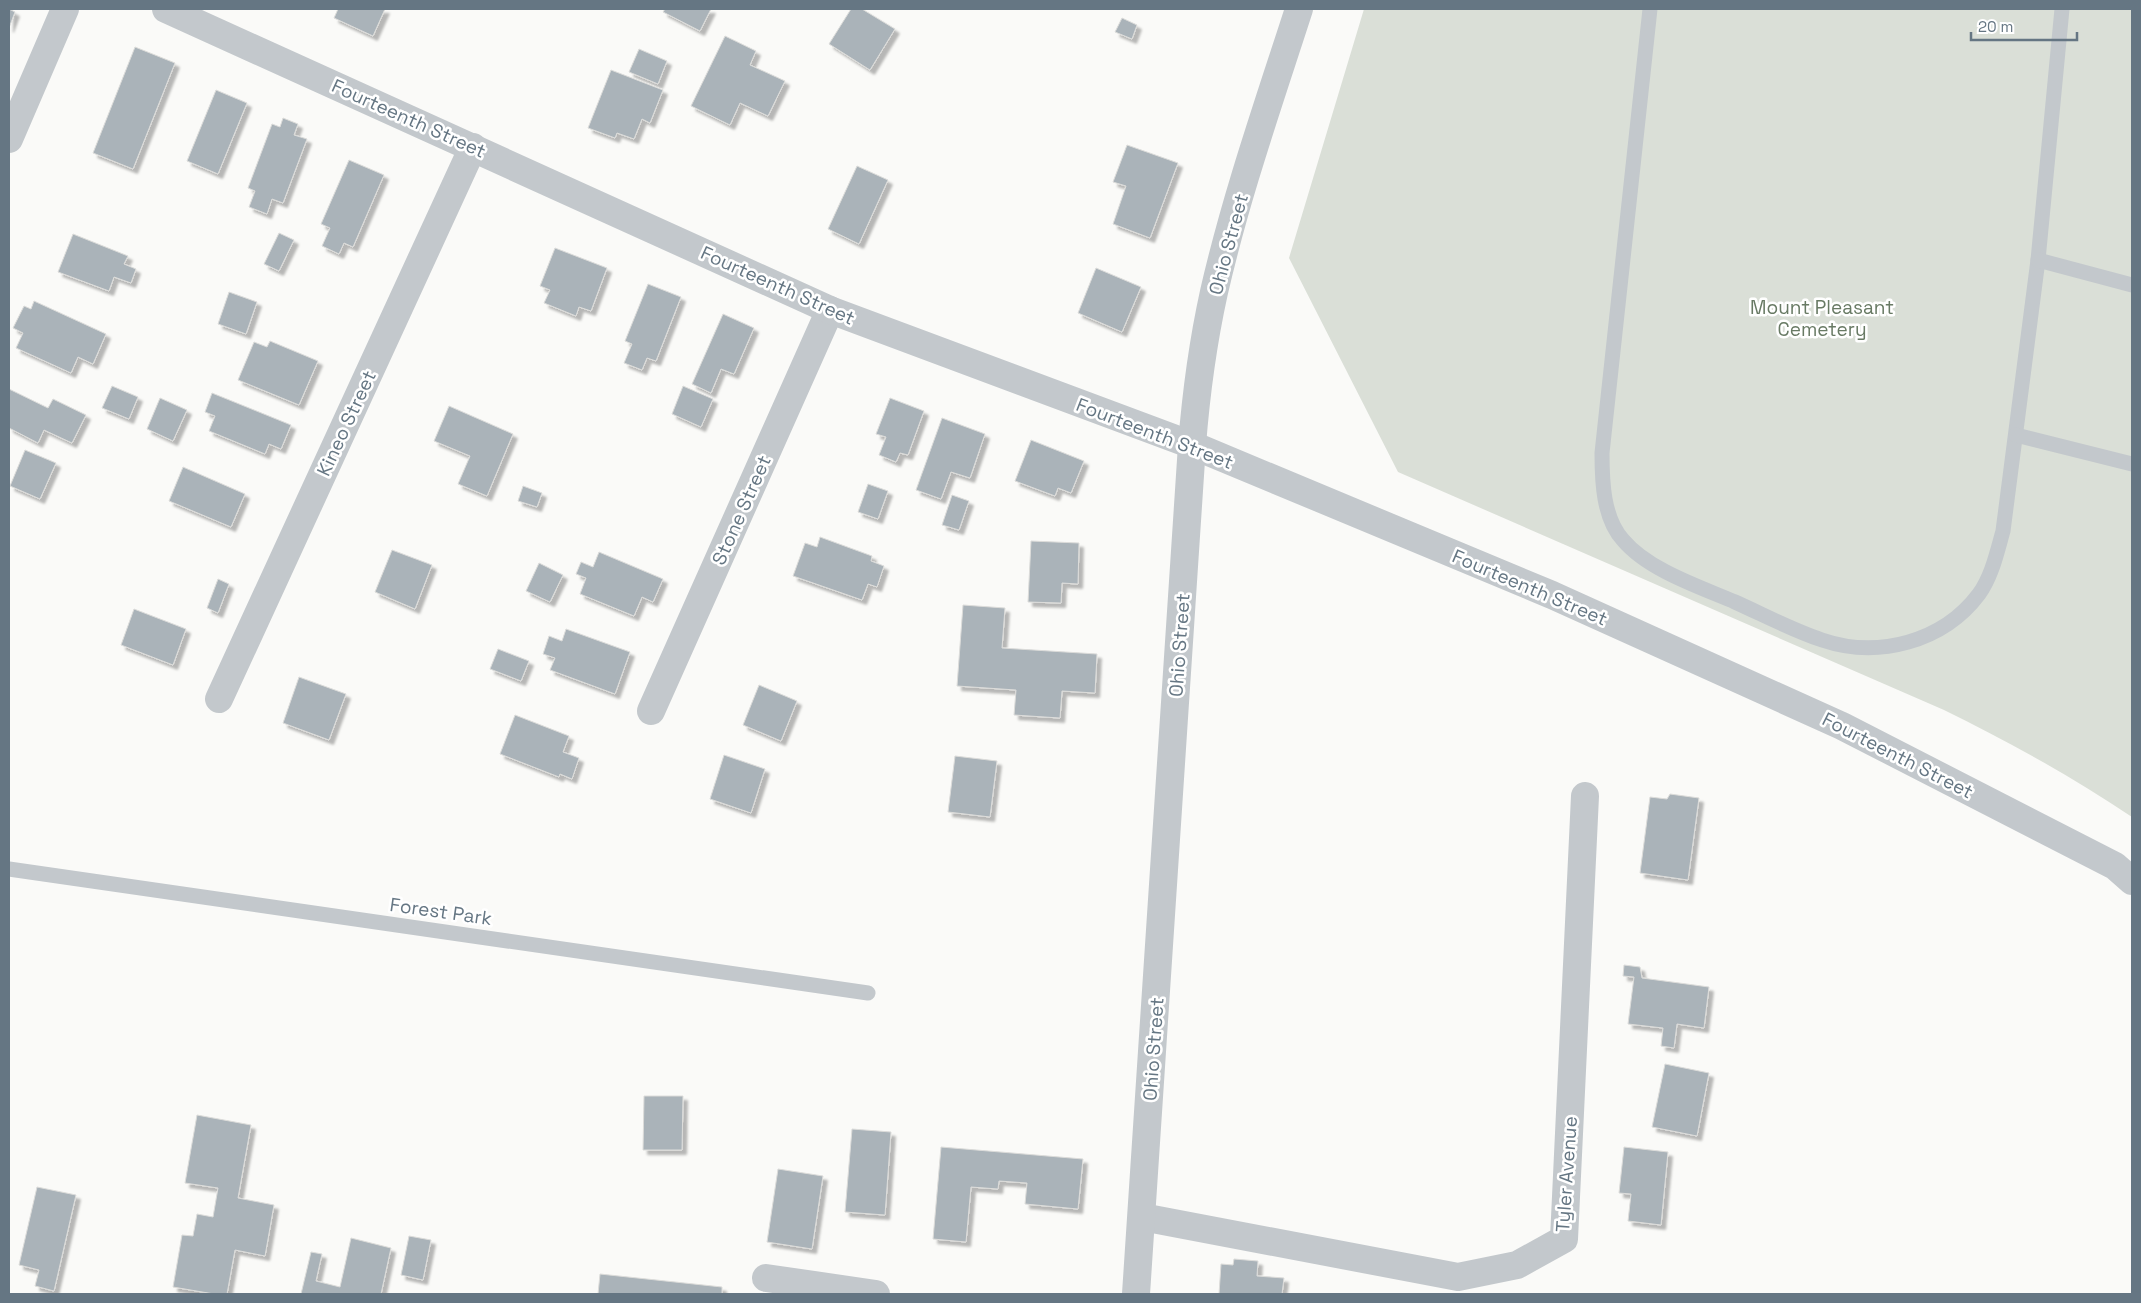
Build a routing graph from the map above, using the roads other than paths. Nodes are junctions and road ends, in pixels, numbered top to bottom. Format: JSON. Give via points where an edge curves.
{"nodes":[{"id":1,"x":65,"y":9,"type":"edge"},
{"id":2,"x":166,"y":9,"type":"edge"},
{"id":3,"x":1299,"y":9,"type":"edge"},
{"id":4,"x":1650,"y":9,"type":"edge"},
{"id":5,"x":2062,"y":9,"type":"edge"},
{"id":6,"x":9,"y":139,"type":"edge"},
{"id":7,"x":473,"y":147,"type":"junction"},
{"id":8,"x":2038,"y":260,"type":"junction"},
{"id":9,"x":2132,"y":285,"type":"edge"},
{"id":10,"x":830,"y":310,"type":"junction"},
{"id":11,"x":2016,"y":435,"type":"junction"},
{"id":12,"x":1192,"y":445,"type":"junction"},
{"id":13,"x":2132,"y":464,"type":"edge"},
{"id":14,"x":219,"y":699,"type":"dead end"},
{"id":15,"x":651,"y":711,"type":"dead end"},
{"id":16,"x":1585,"y":796,"type":"dead end"},
{"id":17,"x":9,"y":869,"type":"edge"},
{"id":18,"x":2132,"y":881,"type":"edge"},
{"id":19,"x":868,"y":993,"type":"dead end"},
{"id":20,"x":1142,"y":1217,"type":"junction"},
{"id":21,"x":766,"y":1278,"type":"dead end"},
{"id":22,"x":876,"y":1294,"type":"edge"},
{"id":23,"x":1136,"y":1294,"type":"edge"}],
"edges":[{"from":1,"to":6,"type":"street"},
{"from":2,"to":7,"type":"street","name":"Fourteenth Street"},
{"from":3,"to":12,"type":"street","name":"Ohio Street","via":[[1219,273],[1199,373]]},
{"from":4,"to":11,"type":"lane","via":[[1602,453],[1602,482],[1607,505],[1623,540],[1660,569],[1823,641],[1869,648],[1917,641],[1942,628],[1980,593],[2004,531]]},
{"from":5,"to":8,"type":"lane"},
{"from":7,"to":10,"type":"street","name":"Fourteenth Street"},
{"from":7,"to":14,"type":"street","name":"Kineo Street"},
{"from":8,"to":9,"type":"lane"},
{"from":8,"to":11,"type":"lane"},
{"from":10,"to":12,"type":"street","name":"Fourteenth Street"},
{"from":10,"to":15,"type":"street","name":"Stone Street"},
{"from":11,"to":13,"type":"lane"},
{"from":12,"to":18,"type":"street","name":"Fourteenth Street","via":[[1552,595],[1842,726],[2115,866]]},
{"from":12,"to":20,"type":"street","name":"Ohio Street"},
{"from":16,"to":20,"type":"street","name":"Tyler Avenue","via":[[1564,1239],[1517,1266],[1458,1277]]},
{"from":17,"to":19,"type":"lane","name":"Forest Park"},
{"from":20,"to":23,"type":"street","name":"Ohio Street"},
{"from":21,"to":22,"type":"street"}]}
